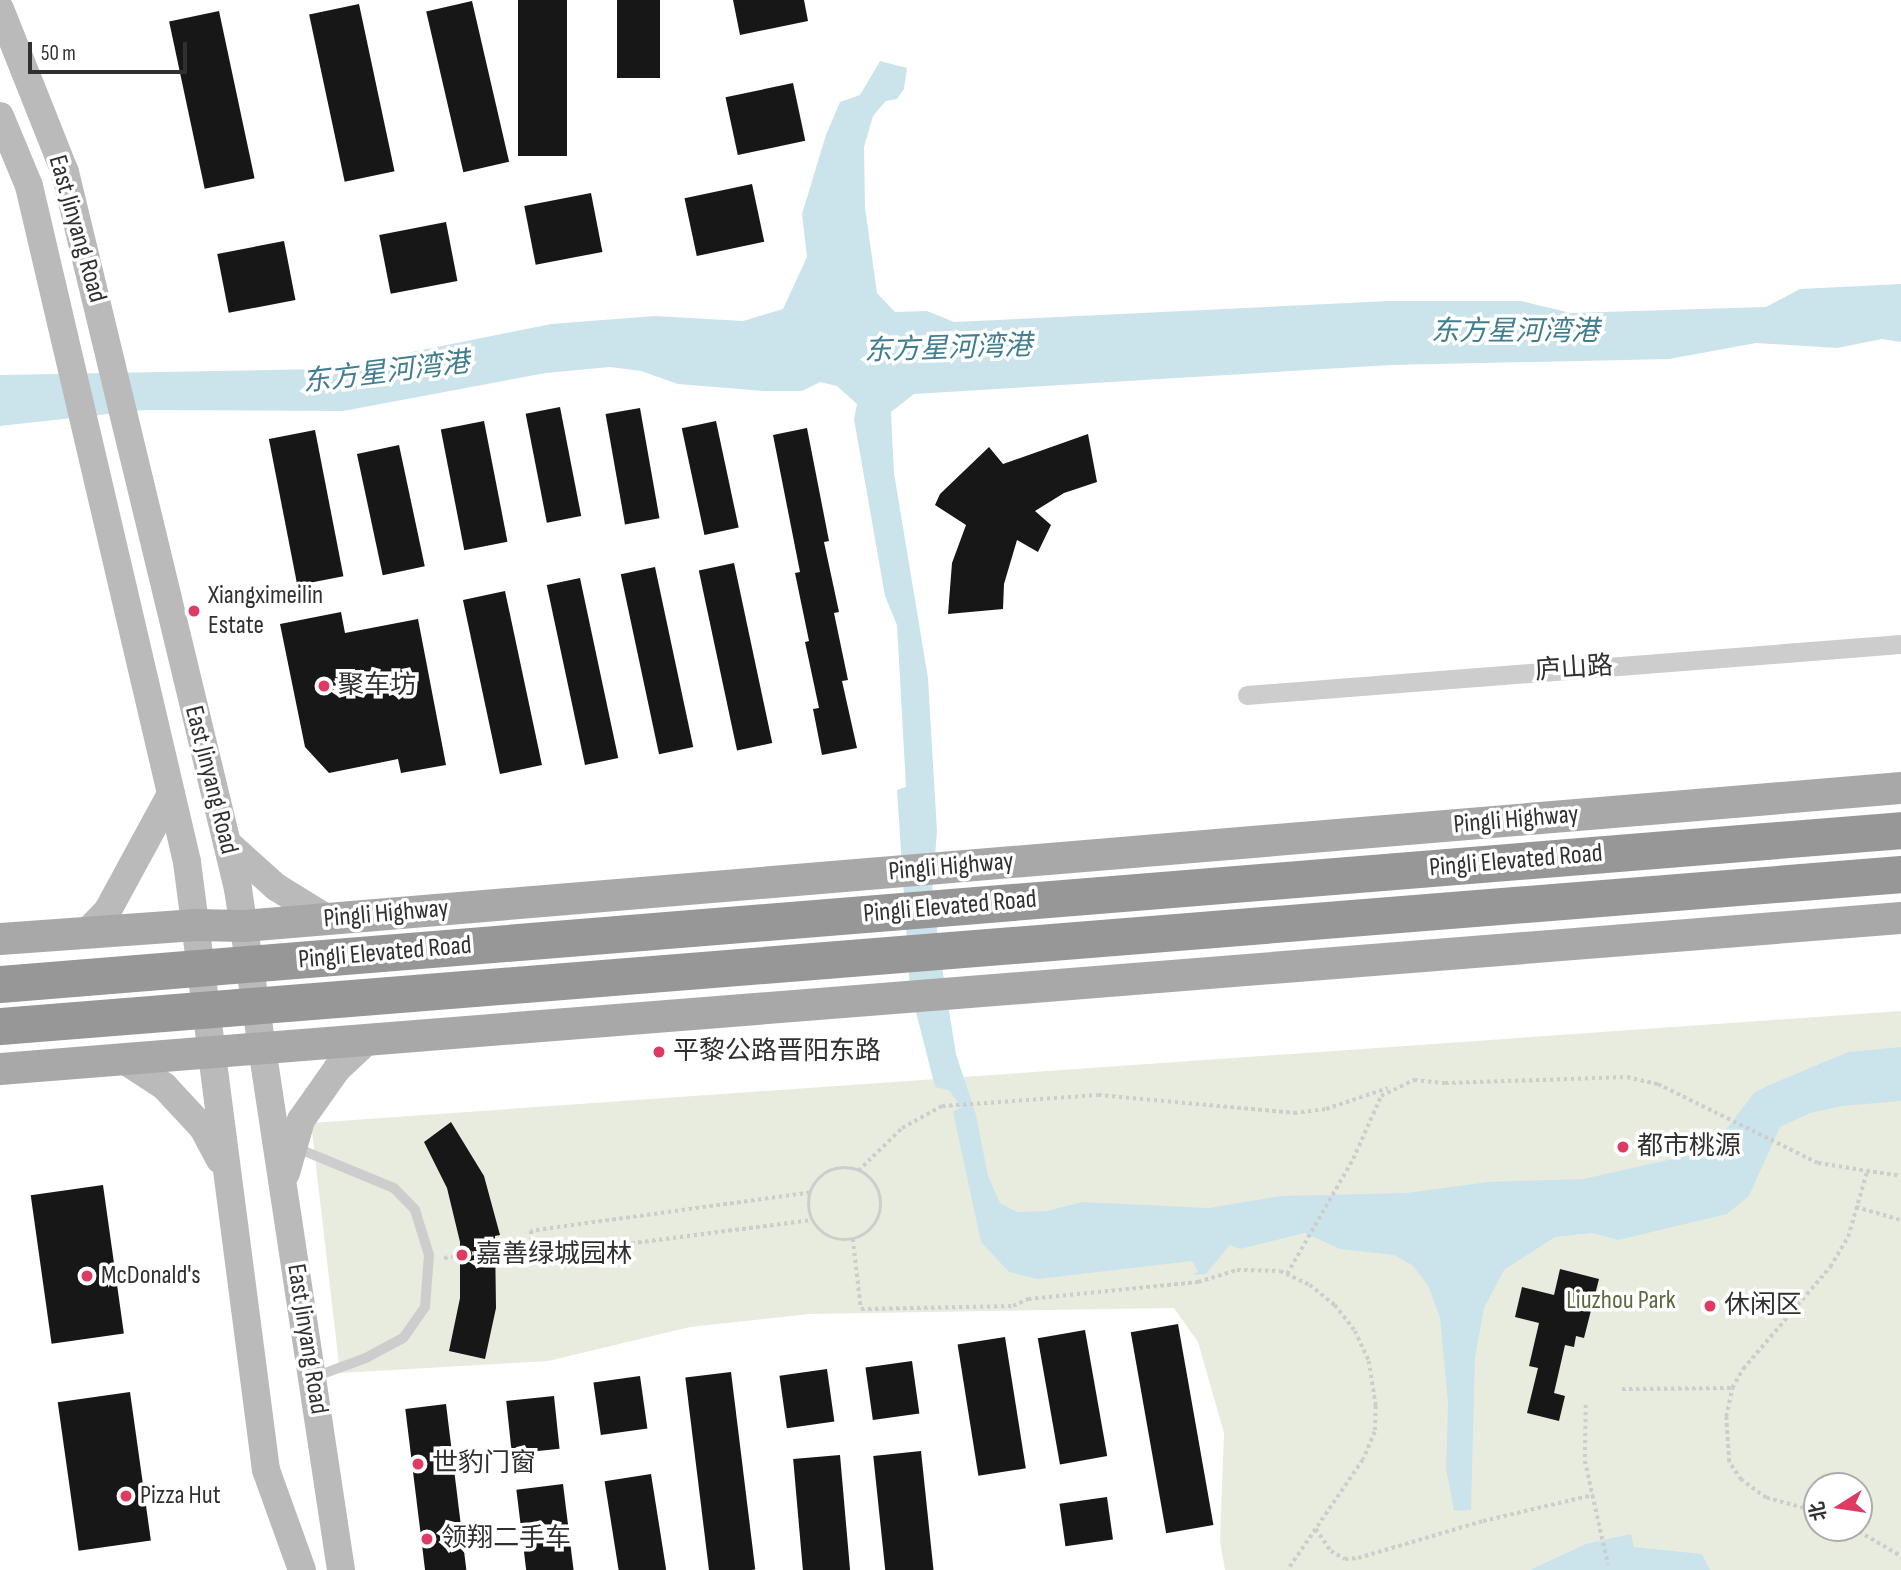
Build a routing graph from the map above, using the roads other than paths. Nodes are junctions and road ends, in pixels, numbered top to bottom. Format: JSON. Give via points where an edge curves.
{"nodes":[{"id":1,"x":0,"y":9,"type":"edge"},
{"id":2,"x":0,"y":116,"type":"edge"},
{"id":3,"x":1901,"y":644,"type":"edge"},
{"id":4,"x":1247,"y":695,"type":"dead end"},
{"id":5,"x":1901,"y":788,"type":"edge"},
{"id":6,"x":171,"y":794,"type":"junction"},
{"id":7,"x":1901,"y":830,"type":"edge"},
{"id":8,"x":227,"y":843,"type":"junction"},
{"id":9,"x":1901,"y":874,"type":"edge"},
{"id":10,"x":1901,"y":918,"type":"edge"},
{"id":11,"x":328,"y":919,"type":"junction"},
{"id":12,"x":195,"y":925,"type":"junction"},
{"id":13,"x":244,"y":926,"type":"junction"},
{"id":14,"x":87,"y":933,"type":"junction"},
{"id":15,"x":0,"y":939,"type":"edge"},
{"id":16,"x":0,"y":984,"type":"edge"},
{"id":17,"x":0,"y":1026,"type":"edge"},
{"id":18,"x":365,"y":1043,"type":"junction"},
{"id":19,"x":263,"y":1051,"type":"junction"},
{"id":20,"x":212,"y":1053,"type":"junction"},
{"id":21,"x":124,"y":1060,"type":"junction"},
{"id":22,"x":0,"y":1069,"type":"edge"},
{"id":23,"x":293,"y":1147,"type":"junction"},
{"id":24,"x":228,"y":1172,"type":"junction"},
{"id":25,"x":283,"y":1182,"type":"junction"},
{"id":26,"x":313,"y":1377,"type":"junction"},
{"id":27,"x":302,"y":1570,"type":"edge"},
{"id":28,"x":341,"y":1570,"type":"edge"}],
"edges":[{"from":1,"to":8,"type":"main road","name":"East Jinyang Road","via":[[65,172],[98,301],[125,437]]},
{"from":2,"to":6,"type":"main road","name":"East Jinyang Road","via":[[29,186]]},
{"from":3,"to":4,"type":"street","name":"庐山路"},
{"from":5,"to":11,"type":"main road","name":"Pingli Highway"},
{"from":6,"to":12,"type":"main road","name":"East Jinyang Road"},
{"from":6,"to":14,"type":"main road","via":[[108,910]]},
{"from":7,"to":16,"type":"highway","name":"Pingli Elevated Road","bridge":true},
{"from":8,"to":11,"type":"main road","via":[[276,887]]},
{"from":8,"to":13,"type":"main road","name":"East Jinyang Road"},
{"from":9,"to":17,"type":"highway","name":"Pingli Elevated Road","bridge":true},
{"from":10,"to":18,"type":"main road"},
{"from":11,"to":13,"type":"main road","name":"Pingli Highway"},
{"from":12,"to":13,"type":"main road","name":"Pingli Highway"},
{"from":12,"to":14,"type":"main road","name":"Pingli Highway"},
{"from":12,"to":20,"type":"main road","name":"East Jinyang Road"},
{"from":13,"to":19,"type":"main road","name":"East Jinyang Road"},
{"from":14,"to":15,"type":"main road","name":"Pingli Highway"},
{"from":18,"to":19,"type":"main road"},
{"from":18,"to":23,"type":"main road","via":[[337,1069],[301,1120]]},
{"from":19,"to":20,"type":"main road"},
{"from":19,"to":25,"type":"main road","name":"East Jinyang Road"},
{"from":20,"to":21,"type":"main road"},
{"from":20,"to":24,"type":"main road","name":"East Jinyang Road"},
{"from":21,"to":22,"type":"main road"},
{"from":21,"to":24,"type":"main road","via":[[164,1086],[203,1128]]},
{"from":23,"to":25,"type":"main road"},
{"from":23,"to":26,"type":"lane","via":[[394,1188],[415,1210],[428,1260],[425,1307],[403,1338],[366,1358]]},
{"from":24,"to":27,"type":"main road","name":"East Jinyang Road","via":[[266,1470]]},
{"from":25,"to":26,"type":"main road","name":"East Jinyang Road"},
{"from":26,"to":28,"type":"main road","name":"East Jinyang Road"}]}
